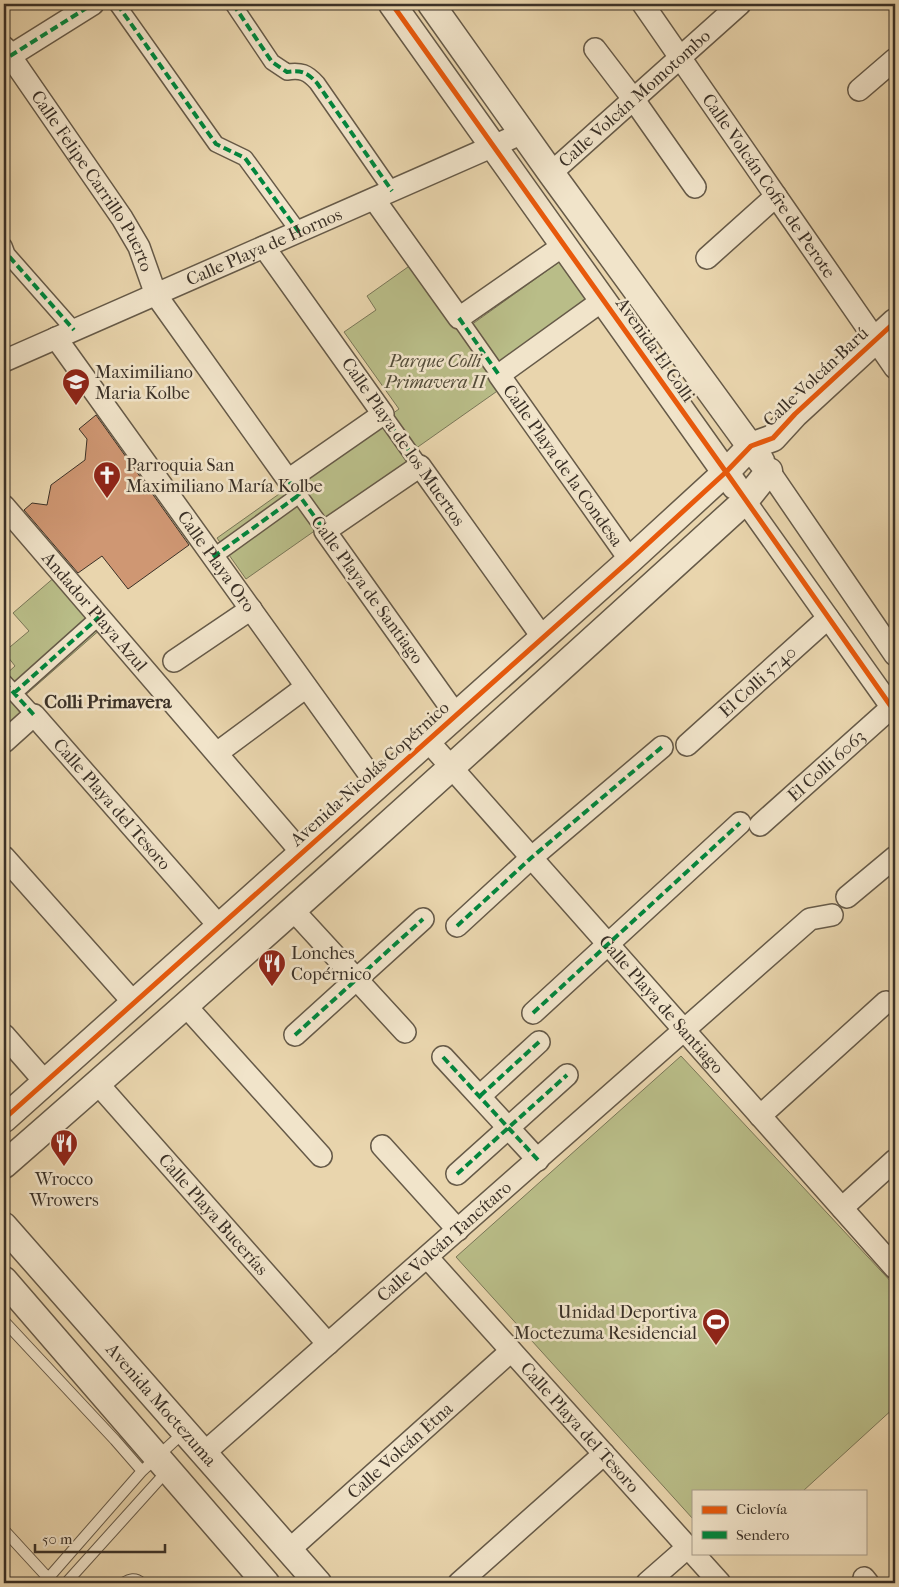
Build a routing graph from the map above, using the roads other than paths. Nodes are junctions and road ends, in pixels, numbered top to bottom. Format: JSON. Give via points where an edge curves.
{"nodes":[{"id":1,"x":93,"y":4,"type":"edge"},
{"id":2,"x":118,"y":4,"type":"edge"},
{"id":3,"x":232,"y":4,"type":"edge"},
{"id":4,"x":392,"y":4,"type":"edge"},
{"id":5,"x":430,"y":4,"type":"edge"},
{"id":6,"x":643,"y":4,"type":"edge"},
{"id":7,"x":740,"y":4,"type":"edge"},
{"id":8,"x":595,"y":49,"type":"dead end"},
{"id":9,"x":7,"y":51,"type":"edge"},
{"id":10,"x":680,"y":57,"type":"junction"},
{"id":11,"x":895,"y":59,"type":"edge"},
{"id":12,"x":860,"y":90,"type":"dead end"},
{"id":13,"x":634,"y":100,"type":"junction"},
{"id":14,"x":523,"y":133,"type":"junction"},
{"id":15,"x":493,"y":146,"type":"junction"},
{"id":16,"x":551,"y":173,"type":"junction"},
{"id":17,"x":696,"y":187,"type":"dead end"},
{"id":18,"x":383,"y":195,"type":"junction"},
{"id":19,"x":776,"y":196,"type":"junction"},
{"id":20,"x":299,"y":232,"type":"junction"},
{"id":21,"x":564,"y":245,"type":"junction"},
{"id":22,"x":4,"y":246,"type":"edge"},
{"id":23,"x":264,"y":247,"type":"junction"},
{"id":24,"x":707,"y":258,"type":"dead end"},
{"id":25,"x":156,"y":295,"type":"junction"},
{"id":26,"x":603,"y":300,"type":"junction"},
{"id":27,"x":459,"y":318,"type":"junction"},
{"id":28,"x":895,"y":322,"type":"edge"},
{"id":29,"x":65,"y":334,"type":"junction"},
{"id":30,"x":876,"y":339,"type":"junction"},
{"id":31,"x":4,"y":361,"type":"edge"},
{"id":32,"x":895,"y":368,"type":"edge"},
{"id":33,"x":499,"y":375,"type":"junction"},
{"id":34,"x":383,"y":414,"type":"junction"},
{"id":35,"x":762,"y":442,"type":"junction"},
{"id":36,"x":420,"y":466,"type":"junction"},
{"id":37,"x":726,"y":472,"type":"junction"},
{"id":38,"x":769,"y":472,"type":"junction"},
{"id":39,"x":293,"y":487,"type":"junction"},
{"id":40,"x":745,"y":501,"type":"junction"},
{"id":41,"x":4,"y":506,"type":"edge"},
{"id":42,"x":325,"y":531,"type":"junction"},
{"id":43,"x":213,"y":557,"type":"junction"},
{"id":44,"x":630,"y":560,"type":"junction"},
{"id":45,"x":251,"y":609,"type":"junction"},
{"id":46,"x":99,"y":617,"type":"junction"},
{"id":47,"x":828,"y":618,"type":"junction"},
{"id":48,"x":543,"y":638,"type":"junction"},
{"id":49,"x":895,"y":655,"type":"edge"},
{"id":50,"x":174,"y":661,"type":"dead end"},
{"id":51,"x":9,"y":687,"type":"edge"},
{"id":52,"x":306,"y":687,"type":"junction"},
{"id":53,"x":893,"y":710,"type":"edge"},
{"id":54,"x":34,"y":715,"type":"junction"},
{"id":55,"x":456,"y":715,"type":"junction"},
{"id":56,"x":428,"y":741,"type":"junction"},
{"id":57,"x":4,"y":742,"type":"edge"},
{"id":58,"x":688,"y":744,"type":"dead end"},
{"id":59,"x":662,"y":747,"type":"dead end"},
{"id":60,"x":217,"y":754,"type":"junction"},
{"id":61,"x":452,"y":768,"type":"junction"},
{"id":62,"x":378,"y":785,"type":"junction"},
{"id":63,"x":302,"y":853,"type":"junction"},
{"id":64,"x":4,"y":857,"type":"edge"},
{"id":65,"x":895,"y":857,"type":"edge"},
{"id":66,"x":531,"y":858,"type":"junction"},
{"id":67,"x":848,"y":897,"type":"dead end"},
{"id":68,"x":293,"y":910,"type":"junction"},
{"id":69,"x":832,"y":915,"type":"dead end"},
{"id":70,"x":423,"y":918,"type":"dead end"},
{"id":71,"x":457,"y":926,"type":"dead end"},
{"id":72,"x":220,"y":927,"type":"junction"},
{"id":73,"x":608,"y":944,"type":"junction"},
{"id":74,"x":357,"y":979,"type":"junction"},
{"id":75,"x":886,"y":1002,"type":"dead end"},
{"id":76,"x":134,"y":1003,"type":"junction"},
{"id":77,"x":185,"y":1005,"type":"junction"},
{"id":78,"x":533,"y":1013,"type":"dead end"},
{"id":79,"x":685,"y":1031,"type":"junction"},
{"id":80,"x":405,"y":1032,"type":"dead end"},
{"id":81,"x":4,"y":1035,"type":"edge"},
{"id":82,"x":295,"y":1035,"type":"dead end"},
{"id":83,"x":539,"y":1042,"type":"dead end"},
{"id":84,"x":443,"y":1057,"type":"dead end"},
{"id":85,"x":567,"y":1075,"type":"dead end"},
{"id":86,"x":46,"y":1082,"type":"junction"},
{"id":87,"x":98,"y":1084,"type":"junction"},
{"id":88,"x":480,"y":1096,"type":"junction"},
{"id":89,"x":760,"y":1116,"type":"junction"},
{"id":90,"x":4,"y":1119,"type":"edge"},
{"id":91,"x":508,"y":1127,"type":"junction"},
{"id":92,"x":382,"y":1146,"type":"dead end"},
{"id":93,"x":321,"y":1156,"type":"dead end"},
{"id":94,"x":538,"y":1160,"type":"junction"},
{"id":95,"x":895,"y":1160,"type":"edge"},
{"id":96,"x":4,"y":1165,"type":"edge"},
{"id":97,"x":457,"y":1174,"type":"dead end"},
{"id":98,"x":842,"y":1208,"type":"junction"},
{"id":99,"x":4,"y":1226,"type":"edge"},
{"id":100,"x":458,"y":1230,"type":"junction"},
{"id":101,"x":426,"y":1258,"type":"junction"},
{"id":102,"x":895,"y":1268,"type":"edge"},
{"id":103,"x":4,"y":1280,"type":"edge"},
{"id":104,"x":4,"y":1321,"type":"edge"},
{"id":105,"x":328,"y":1344,"type":"junction"},
{"id":106,"x":511,"y":1352,"type":"junction"},
{"id":107,"x":185,"y":1432,"type":"junction"},
{"id":108,"x":204,"y":1453,"type":"junction"},
{"id":109,"x":604,"y":1454,"type":"junction"},
{"id":110,"x":156,"y":1466,"type":"junction"},
{"id":111,"x":4,"y":1530,"type":"edge"},
{"id":112,"x":289,"y":1550,"type":"junction"},
{"id":113,"x":691,"y":1551,"type":"edge"},
{"id":114,"x":694,"y":1554,"type":"edge"},
{"id":115,"x":46,"y":1581,"type":"edge"},
{"id":116,"x":66,"y":1583,"type":"edge"},
{"id":117,"x":123,"y":1583,"type":"edge"},
{"id":118,"x":142,"y":1583,"type":"edge"},
{"id":119,"x":266,"y":1583,"type":"edge"},
{"id":120,"x":318,"y":1583,"type":"edge"},
{"id":121,"x":458,"y":1583,"type":"edge"},
{"id":122,"x":647,"y":1583,"type":"edge"},
{"id":123,"x":720,"y":1583,"type":"edge"}],
"edges":[{"from":1,"to":9,"type":"street"},
{"from":2,"to":20,"type":"street","via":[[216,144],[245,158]]},
{"from":3,"to":18,"type":"street","via":[[272,62],[287,72],[298,70],[317,83]]},
{"from":4,"to":15,"type":"street","name":"Avenida El Colli"},
{"from":5,"to":14,"type":"street","name":"Avenida El Colli"},
{"from":6,"to":10,"type":"street","name":"Calle Volcán Cofre de Perote"},
{"from":7,"to":10,"type":"street","name":"Calle Volcán Momotombo"},
{"from":8,"to":13,"type":"street"},
{"from":9,"to":25,"type":"street","name":"Calle Felipe Carrillo Puerto","via":[[122,218],[139,248]]},
{"from":10,"to":13,"type":"street","name":"Calle Volcán Momotombo"},
{"from":10,"to":19,"type":"street","name":"Calle Volcán Cofre de Perote"},
{"from":11,"to":12,"type":"street"},
{"from":13,"to":16,"type":"street","name":"Calle Volcán Momotombo"},
{"from":13,"to":17,"type":"street"},
{"from":14,"to":15,"type":"street","name":"Calle Playa de Hornos"},
{"from":14,"to":16,"type":"street","name":"Avenida El Colli"},
{"from":15,"to":18,"type":"street","name":"Calle Playa de Hornos"},
{"from":15,"to":21,"type":"street","name":"Avenida El Colli"},
{"from":16,"to":35,"type":"street","name":"Avenida El Colli"},
{"from":18,"to":20,"type":"street","name":"Calle Playa de Hornos"},
{"from":18,"to":27,"type":"street","name":"Calle Playa de la Condesa"},
{"from":19,"to":24,"type":"street"},
{"from":19,"to":30,"type":"street","name":"Calle Volcán Cofre de Perote"},
{"from":20,"to":23,"type":"street","name":"Calle Playa de Hornos"},
{"from":21,"to":26,"type":"street","name":"Avenida El Colli"},
{"from":21,"to":27,"type":"street"},
{"from":22,"to":29,"type":"street","via":[[6,254]]},
{"from":23,"to":25,"type":"street","name":"Calle Playa de Hornos"},
{"from":23,"to":34,"type":"street","name":"Calle Playa de los Muertos"},
{"from":25,"to":29,"type":"street","name":"Calle Playa de Hornos"},
{"from":25,"to":39,"type":"street","name":"Calle Playa de Santiago"},
{"from":26,"to":33,"type":"street"},
{"from":26,"to":37,"type":"street","name":"Avenida El Colli"},
{"from":27,"to":33,"type":"street","name":"Calle Playa de la Condesa"},
{"from":28,"to":30,"type":"street","name":"Calle Volcán Barú"},
{"from":29,"to":31,"type":"street","name":"Calle Playa de Hornos"},
{"from":29,"to":43,"type":"street","name":"Calle Playa Oro"},
{"from":30,"to":32,"type":"street","name":"Calle Volcán Cofre de Perote"},
{"from":30,"to":35,"type":"street","name":"Calle Volcán Barú"},
{"from":33,"to":44,"type":"street","name":"Calle Playa de la Condesa"},
{"from":34,"to":36,"type":"street","name":"Calle Playa de los Muertos"},
{"from":34,"to":39,"type":"street"},
{"from":35,"to":37,"type":"street","name":"Avenida Nicolás Copérnico"},
{"from":35,"to":38,"type":"street","name":"Avenida El Colli"},
{"from":36,"to":42,"type":"street"},
{"from":36,"to":48,"type":"street","name":"Calle Playa de los Muertos"},
{"from":37,"to":40,"type":"street","name":"Avenida El Colli"},
{"from":37,"to":44,"type":"street","name":"Avenida Nicolás Copérnico"},
{"from":38,"to":40,"type":"street"},
{"from":38,"to":49,"type":"street","name":"Avenida El Colli"},
{"from":39,"to":42,"type":"street","name":"Calle Playa de Santiago"},
{"from":39,"to":43,"type":"street"},
{"from":40,"to":47,"type":"street","name":"Avenida El Colli"},
{"from":40,"to":61,"type":"street"},
{"from":41,"to":46,"type":"street","name":"Andador Playa Azul"},
{"from":42,"to":55,"type":"street","name":"Calle Playa de Santiago"},
{"from":43,"to":45,"type":"street","name":"Calle Playa Oro"},
{"from":44,"to":48,"type":"street","name":"Avenida Nicolás Copérnico"},
{"from":45,"to":50,"type":"street"},
{"from":45,"to":52,"type":"street","name":"Calle Playa Oro"},
{"from":46,"to":51,"type":"street"},
{"from":46,"to":60,"type":"street","name":"Andador Playa Azul"},
{"from":47,"to":53,"type":"street","name":"Avenida El Colli"},
{"from":47,"to":58,"type":"street","name":"El Colli 5740"},
{"from":48,"to":55,"type":"street","name":"Avenida Nicolás Copérnico"},
{"from":51,"to":54,"type":"street","name":"Calle Playa del Tesoro"},
{"from":52,"to":60,"type":"street"},
{"from":52,"to":62,"type":"street","name":"Calle Playa Oro"},
{"from":53,"to":73,"type":"street","name":"El Colli 6063","via":[[750,824]]},
{"from":54,"to":57,"type":"street"},
{"from":54,"to":72,"type":"street","name":"Calle Playa del Tesoro"},
{"from":55,"to":56,"type":"street","name":"Avenida Nicolás Copérnico"},
{"from":56,"to":61,"type":"street","name":"Calle Playa de Santiago"},
{"from":56,"to":62,"type":"street","name":"Avenida Nicolás Copérnico"},
{"from":59,"to":66,"type":"street"},
{"from":60,"to":63,"type":"street","name":"Andador Playa Azul"},
{"from":61,"to":66,"type":"street","name":"Calle Playa de Santiago"},
{"from":61,"to":68,"type":"street"},
{"from":62,"to":63,"type":"street","name":"Avenida Nicolás Copérnico"},
{"from":63,"to":72,"type":"street","name":"Avenida Nicolás Copérnico"},
{"from":64,"to":76,"type":"street"},
{"from":65,"to":67,"type":"street"},
{"from":66,"to":71,"type":"street"},
{"from":66,"to":73,"type":"street","name":"Calle Playa de Santiago"},
{"from":68,"to":74,"type":"street"},
{"from":68,"to":77,"type":"street"},
{"from":69,"to":79,"type":"street","name":"Calle Volcán Tancítaro","via":[[810,919]]},
{"from":70,"to":74,"type":"street"},
{"from":72,"to":76,"type":"street","name":"Avenida Nicolás Copérnico"},
{"from":73,"to":78,"type":"street","name":"El Colli 6063"},
{"from":73,"to":79,"type":"street","name":"Calle Playa de Santiago"},
{"from":74,"to":80,"type":"street"},
{"from":74,"to":82,"type":"street"},
{"from":75,"to":89,"type":"street"},
{"from":76,"to":86,"type":"street","name":"Avenida Nicolás Copérnico"},
{"from":77,"to":87,"type":"street"},
{"from":77,"to":93,"type":"street"},
{"from":79,"to":89,"type":"street","name":"Calle Playa de Santiago"},
{"from":79,"to":94,"type":"street","name":"Calle Volcán Tancítaro"},
{"from":81,"to":86,"type":"street"},
{"from":83,"to":88,"type":"street"},
{"from":84,"to":88,"type":"street"},
{"from":85,"to":91,"type":"street"},
{"from":86,"to":90,"type":"street","name":"Avenida Nicolás Copérnico"},
{"from":87,"to":96,"type":"street"},
{"from":87,"to":105,"type":"street","name":"Calle Playa Bucerías"},
{"from":88,"to":91,"type":"street"},
{"from":89,"to":98,"type":"street","name":"Calle Playa de Santiago"},
{"from":91,"to":94,"type":"street"},
{"from":91,"to":97,"type":"street"},
{"from":92,"to":100,"type":"street"},
{"from":94,"to":100,"type":"street","name":"Calle Volcán Tancítaro"},
{"from":95,"to":98,"type":"street"},
{"from":98,"to":102,"type":"street","name":"Calle Playa de Santiago"},
{"from":99,"to":107,"type":"street","name":"Avenida Moctezuma"},
{"from":100,"to":101,"type":"street","name":"Calle Volcán Tancítaro"},
{"from":101,"to":105,"type":"street","name":"Calle Volcán Tancítaro"},
{"from":101,"to":106,"type":"street","name":"Calle Playa del Tesoro"},
{"from":103,"to":110,"type":"street","name":"Avenida Moctezuma"},
{"from":104,"to":110,"type":"lane","via":[[115,1440]]},
{"from":105,"to":108,"type":"street","name":"Calle Volcán Tancítaro"},
{"from":106,"to":109,"type":"street","name":"Calle Playa del Tesoro"},
{"from":106,"to":112,"type":"street","name":"Calle Volcán Etna"},
{"from":107,"to":108,"type":"street","name":"Avenida Moctezuma"},
{"from":107,"to":110,"type":"lane"},
{"from":108,"to":112,"type":"street","name":"Avenida Moctezuma"},
{"from":109,"to":113,"type":"street","name":"Calle Playa del Tesoro"},
{"from":109,"to":121,"type":"street"},
{"from":110,"to":115,"type":"lane"},
{"from":110,"to":116,"type":"lane"},
{"from":110,"to":119,"type":"street","name":"Avenida Moctezuma"},
{"from":111,"to":115,"type":"lane"},
{"from":112,"to":120,"type":"street","name":"Avenida Moctezuma"},
{"from":113,"to":122,"type":"street"},
{"from":114,"to":123,"type":"street","name":"Calle Playa del Tesoro"},
{"from":117,"to":118,"type":"lane","via":[[133,1579]]}]}
